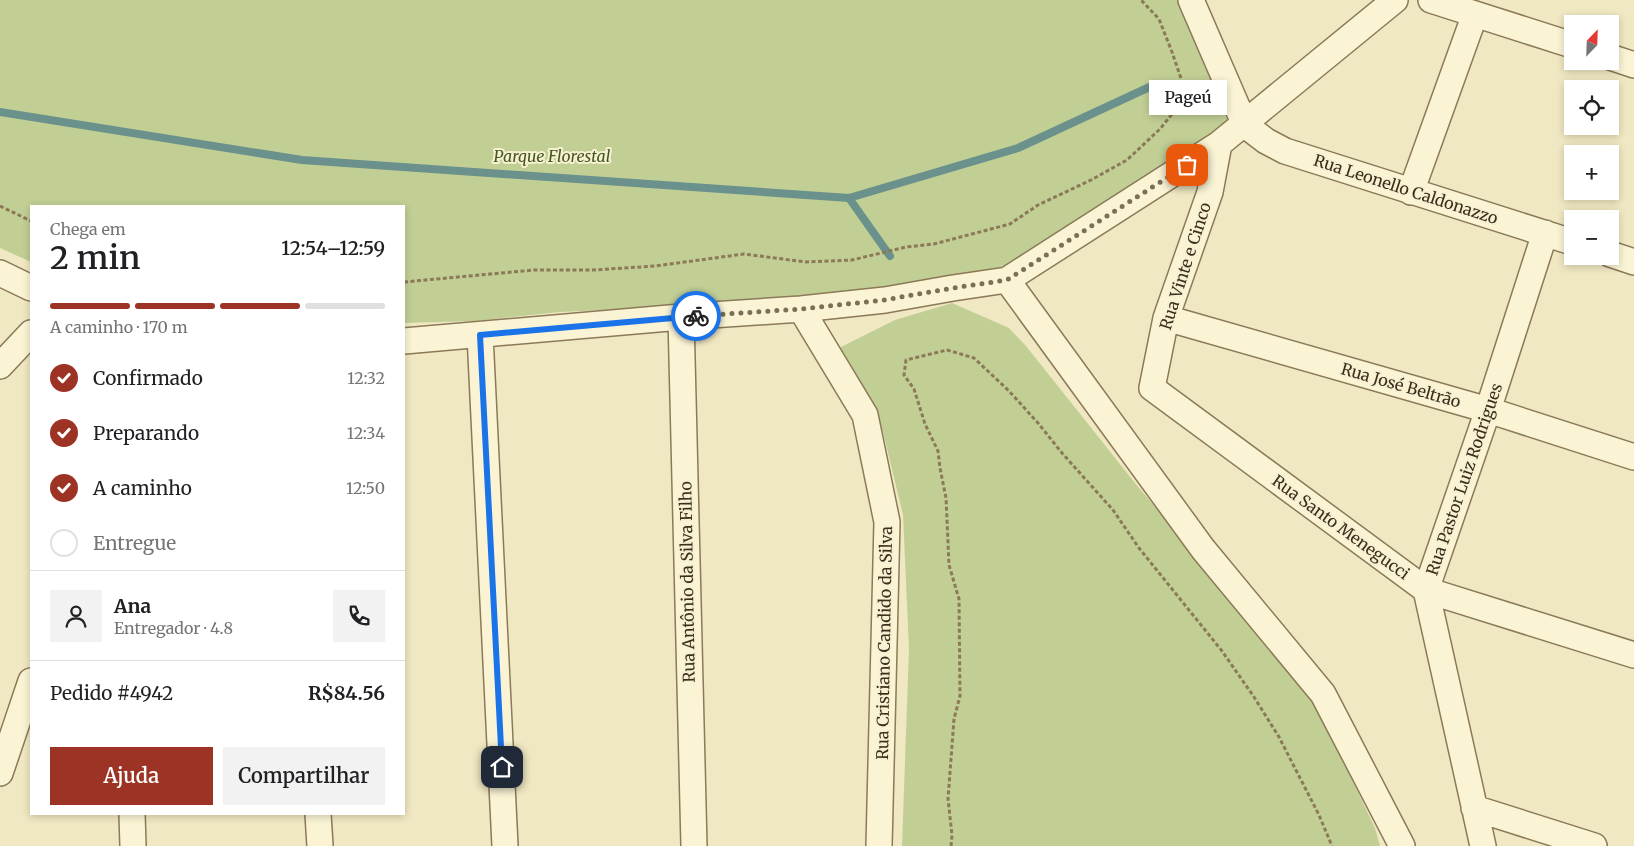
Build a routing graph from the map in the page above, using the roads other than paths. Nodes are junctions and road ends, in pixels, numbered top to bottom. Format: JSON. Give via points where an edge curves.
{"nodes":[{"id":1,"x":1191,"y":0,"type":"edge"},
{"id":2,"x":1395,"y":0,"type":"edge"},
{"id":3,"x":1431,"y":0,"type":"edge"},
{"id":4,"x":1474,"y":14,"type":"junction"},
{"id":5,"x":1564,"y":42,"type":"edge"},
{"id":6,"x":1619,"y":60,"type":"edge"},
{"id":7,"x":1634,"y":65,"type":"edge"},
{"id":8,"x":1245,"y":125,"type":"junction"},
{"id":9,"x":1219,"y":144,"type":"junction"},
{"id":10,"x":1411,"y":192,"type":"junction"},
{"id":11,"x":1545,"y":233,"type":"junction"},
{"id":12,"x":1564,"y":239,"type":"edge"},
{"id":13,"x":1619,"y":257,"type":"edge"},
{"id":14,"x":1634,"y":262,"type":"edge"},
{"id":15,"x":0,"y":273,"type":"edge"},
{"id":16,"x":1007,"y":280,"type":"junction"},
{"id":17,"x":30,"y":288,"type":"edge"},
{"id":18,"x":801,"y":309,"type":"junction"},
{"id":19,"x":681,"y":317,"type":"junction"},
{"id":20,"x":1166,"y":318,"type":"junction"},
{"id":21,"x":30,"y":334,"type":"edge"},
{"id":22,"x":480,"y":335,"type":"junction"},
{"id":23,"x":405,"y":341,"type":"edge"},
{"id":24,"x":0,"y":366,"type":"edge"},
{"id":25,"x":1152,"y":388,"type":"joint"},
{"id":26,"x":1488,"y":410,"type":"junction"},
{"id":27,"x":1634,"y":457,"type":"edge"},
{"id":28,"x":1426,"y":590,"type":"junction"},
{"id":29,"x":1634,"y":655,"type":"edge"},
{"id":30,"x":30,"y":684,"type":"edge"},
{"id":31,"x":0,"y":773,"type":"edge"},
{"id":32,"x":1474,"y":808,"type":"junction"},
{"id":33,"x":132,"y":815,"type":"edge"},
{"id":34,"x":318,"y":815,"type":"edge"},
{"id":35,"x":133,"y":846,"type":"edge"},
{"id":36,"x":320,"y":846,"type":"edge"},
{"id":37,"x":505,"y":846,"type":"edge"},
{"id":38,"x":694,"y":846,"type":"edge"},
{"id":39,"x":879,"y":846,"type":"edge"},
{"id":40,"x":1402,"y":846,"type":"edge"},
{"id":41,"x":1483,"y":846,"type":"edge"},
{"id":42,"x":1594,"y":846,"type":"edge"}],
"edges":[{"from":1,"to":8,"type":"street"},
{"from":2,"to":8,"type":"street"},
{"from":3,"to":4,"type":"street"},
{"from":4,"to":5,"type":"street"},
{"from":4,"to":10,"type":"street"},
{"from":6,"to":7,"type":"street"},
{"from":8,"to":9,"type":"street"},
{"from":8,"to":10,"type":"street","name":"Rua Leonello Caldonazzo","via":[[1285,151]]},
{"from":9,"to":16,"type":"street"},
{"from":9,"to":20,"type":"street","name":"Rua Vinte e Cinco","via":[[1210,192]]},
{"from":10,"to":11,"type":"street","name":"Rua Leonello Caldonazzo"},
{"from":11,"to":12,"type":"street","name":"Rua Leonello Caldonazzo"},
{"from":11,"to":26,"type":"street","name":"Rua Pastor Luiz Rodrigues"},
{"from":13,"to":14,"type":"street"},
{"from":15,"to":17,"type":"street"},
{"from":16,"to":18,"type":"street","via":[[884,300]]},
{"from":16,"to":40,"type":"street","via":[[1203,548],[1323,694]]},
{"from":18,"to":19,"type":"street"},
{"from":18,"to":39,"type":"street","name":"Rua Cristiano Candido da Silva","via":[[865,415],[887,522]]},
{"from":19,"to":22,"type":"street"},
{"from":19,"to":38,"type":"street","name":"Rua Antônio da Silva Filho"},
{"from":20,"to":25,"type":"street","name":"Rua Vinte e Cinco"},
{"from":20,"to":26,"type":"street","name":"Rua José Beltrão"},
{"from":21,"to":24,"type":"street"},
{"from":22,"to":23,"type":"street"},
{"from":22,"to":37,"type":"street"},
{"from":25,"to":28,"type":"street","name":"Rua Santo Menegucci"},
{"from":26,"to":27,"type":"street","name":"Rua José Beltrão"},
{"from":26,"to":28,"type":"street","name":"Rua Pastor Luiz Rodrigues"},
{"from":28,"to":29,"type":"street","name":"Rua Santo Menegucci"},
{"from":28,"to":32,"type":"street","name":"Rua Pastor Luiz Rodrigues"},
{"from":30,"to":31,"type":"street"},
{"from":32,"to":41,"type":"street","name":"Rua Pastor Luiz Rodrigues"},
{"from":32,"to":42,"type":"street"},
{"from":33,"to":35,"type":"street"},
{"from":34,"to":36,"type":"street"}]}
